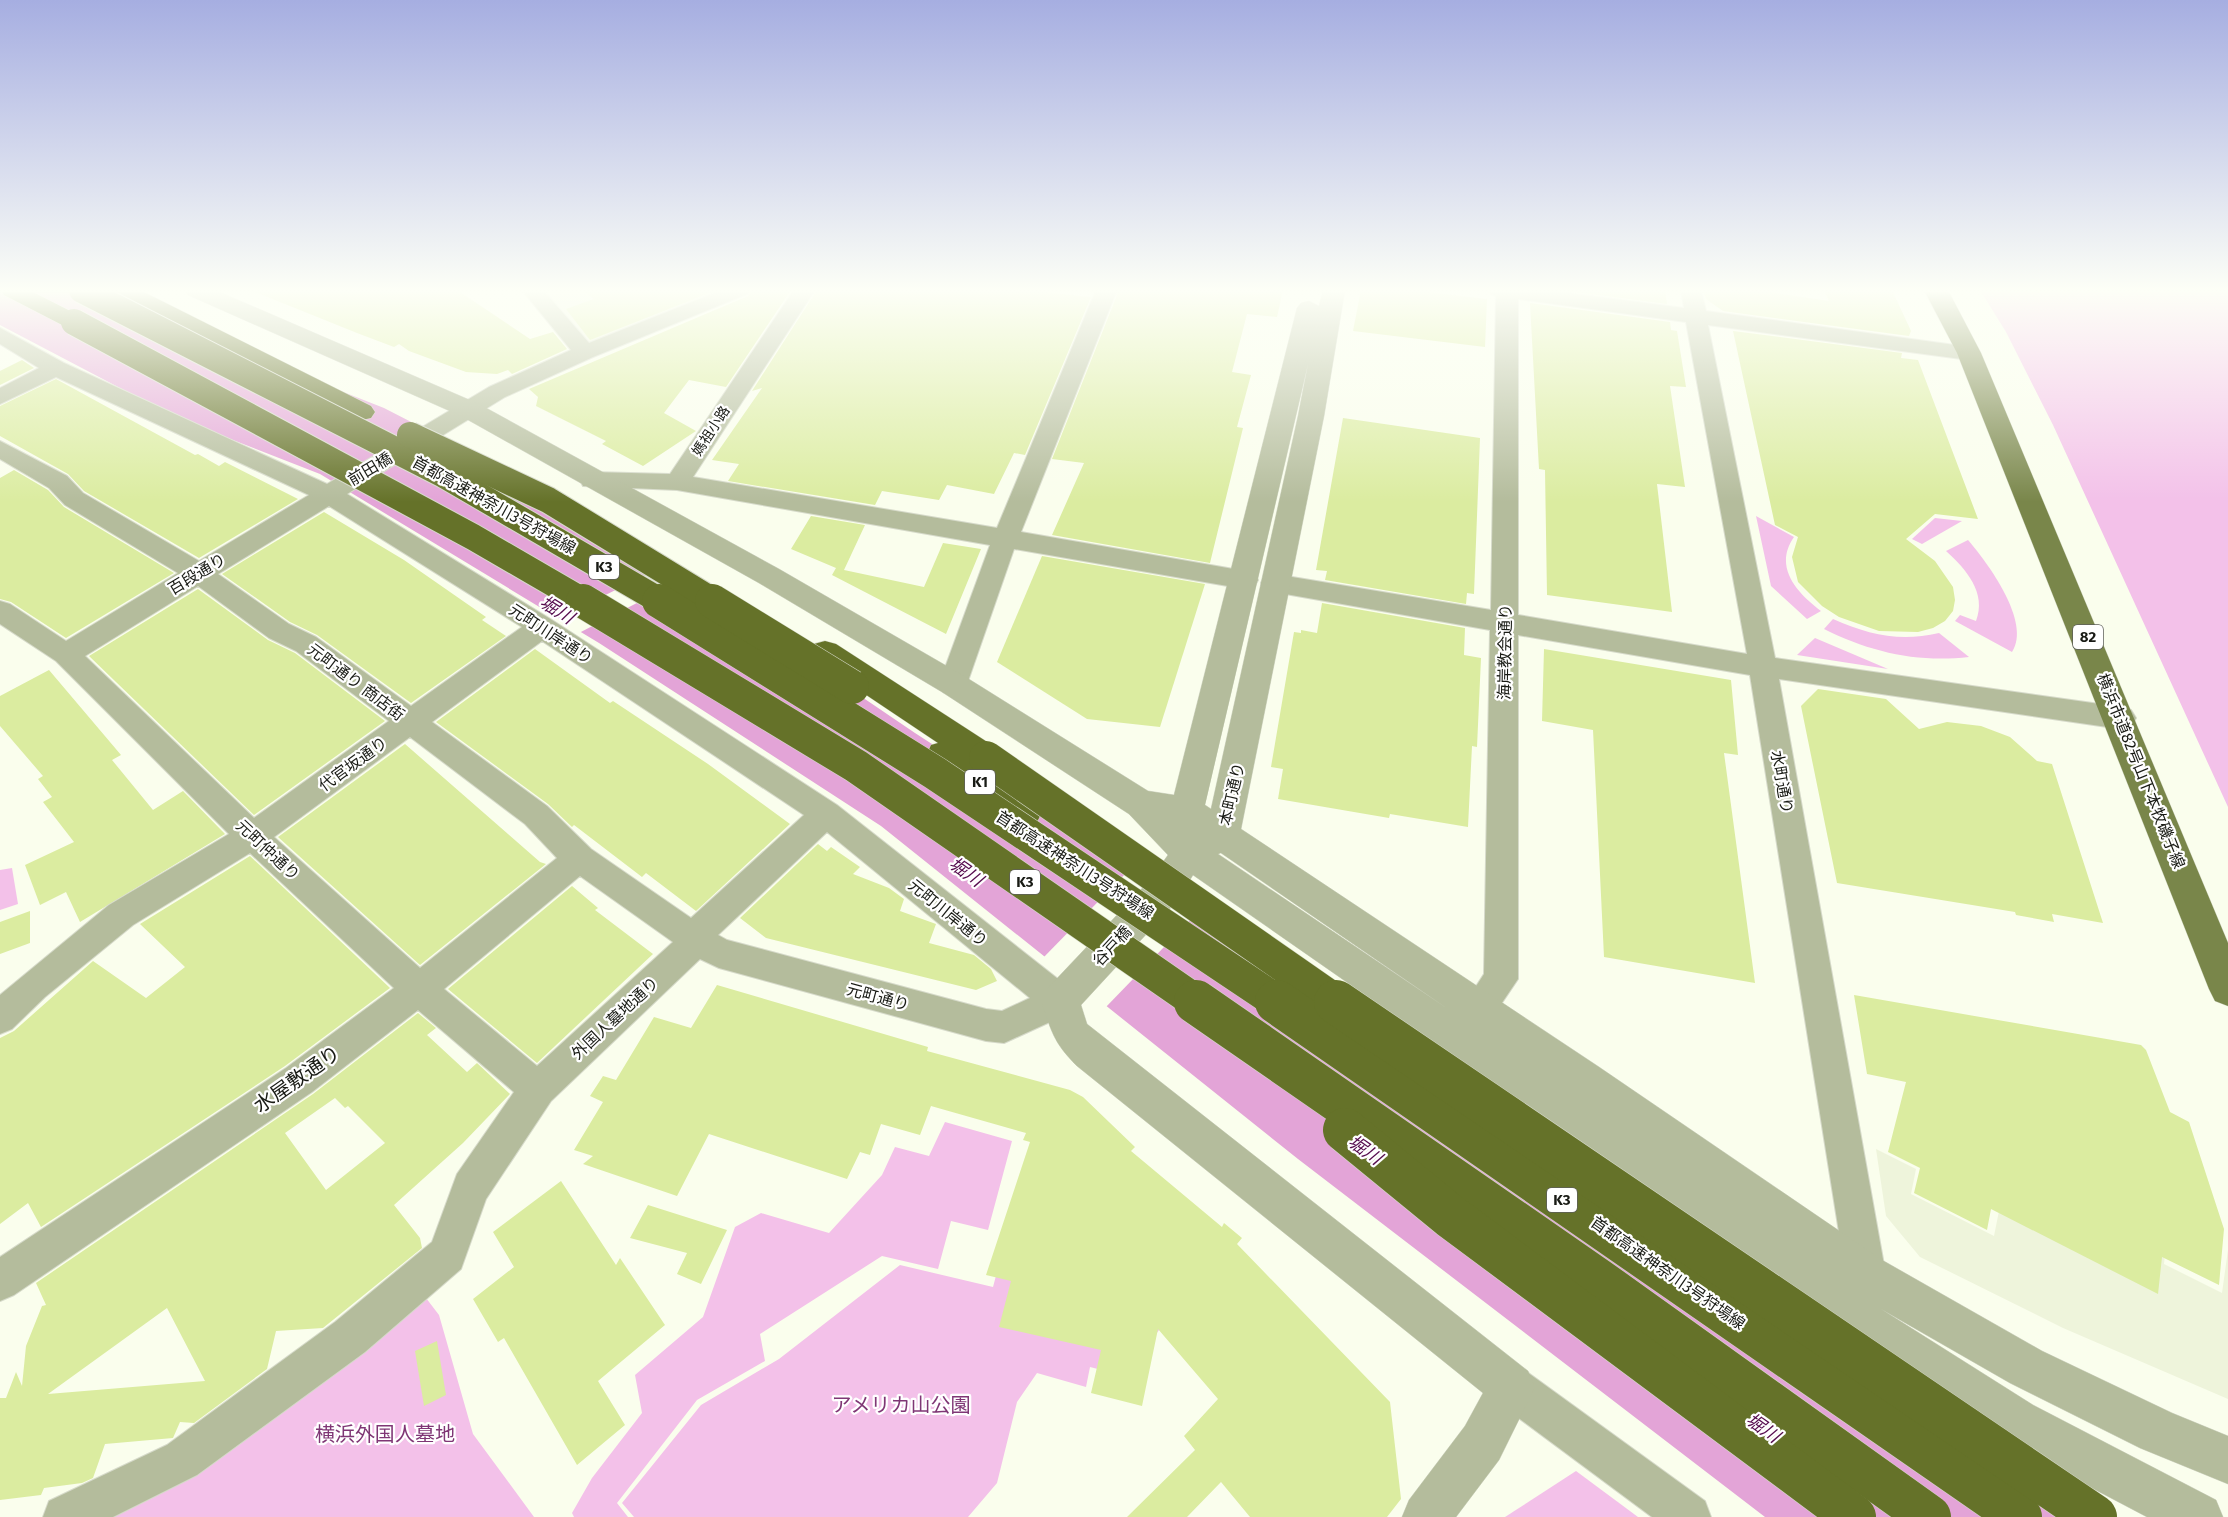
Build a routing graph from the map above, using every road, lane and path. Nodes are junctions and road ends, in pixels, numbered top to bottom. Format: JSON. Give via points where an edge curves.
{"nodes":[{"id":1,"x":44,"y":361,"type":"edge"},
{"id":2,"x":172,"y":361,"type":"edge"},
{"id":3,"x":203,"y":361,"type":"edge"},
{"id":4,"x":262,"y":361,"type":"edge"},
{"id":5,"x":358,"y":361,"type":"edge"},
{"id":6,"x":566,"y":361,"type":"edge"},
{"id":7,"x":757,"y":361,"type":"edge"},
{"id":8,"x":1078,"y":361,"type":"edge"},
{"id":9,"x":1297,"y":361,"type":"edge"},
{"id":10,"x":1321,"y":361,"type":"edge"},
{"id":11,"x":1504,"y":361,"type":"edge"},
{"id":12,"x":1705,"y":361,"type":"edge"},
{"id":13,"x":1972,"y":361,"type":"edge"},
{"id":14,"x":56,"y":368,"type":"junction"},
{"id":15,"x":0,"y":397,"type":"edge"},
{"id":16,"x":470,"y":410,"type":"junction"},
{"id":17,"x":0,"y":449,"type":"edge"},
{"id":18,"x":592,"y":480,"type":"junction"},
{"id":19,"x":677,"y":482,"type":"junction"},
{"id":20,"x":332,"y":492,"type":"junction"},
{"id":21,"x":1005,"y":539,"type":"junction"},
{"id":22,"x":615,"y":540,"type":"junction"},
{"id":23,"x":198,"y":573,"type":"junction"},
{"id":24,"x":1245,"y":580,"type":"junction"},
{"id":25,"x":1274,"y":583,"type":"junction"},
{"id":26,"x":0,"y":611,"type":"edge"},
{"id":27,"x":1506,"y":621,"type":"junction"},
{"id":28,"x":542,"y":627,"type":"junction"},
{"id":29,"x":66,"y":654,"type":"junction"},
{"id":30,"x":1763,"y":666,"type":"junction"},
{"id":31,"x":953,"y":684,"type":"junction"},
{"id":32,"x":2121,"y":718,"type":"junction"},
{"id":33,"x":411,"y":723,"type":"junction"},
{"id":34,"x":1141,"y":804,"type":"junction"},
{"id":35,"x":1187,"y":811,"type":"junction"},
{"id":36,"x":826,"y":814,"type":"junction"},
{"id":37,"x":252,"y":836,"type":"junction"},
{"id":38,"x":1206,"y":844,"type":"junction"},
{"id":39,"x":579,"y":858,"type":"junction"},
{"id":40,"x":1105,"y":883,"type":"junction"},
{"id":41,"x":1163,"y":891,"type":"joint"},
{"id":42,"x":695,"y":940,"type":"junction"},
{"id":43,"x":1168,"y":985,"type":"junction"},
{"id":44,"x":33,"y":986,"type":"junction"},
{"id":45,"x":419,"y":989,"type":"junction"},
{"id":46,"x":2228,"y":989,"type":"edge"},
{"id":47,"x":1060,"y":1001,"type":"junction"},
{"id":48,"x":0,"y":1003,"type":"edge"},
{"id":49,"x":1479,"y":1008,"type":"junction"},
{"id":50,"x":0,"y":1018,"type":"edge"},
{"id":51,"x":538,"y":1089,"type":"junction"},
{"id":52,"x":1866,"y":1276,"type":"junction"},
{"id":53,"x":0,"y":1281,"type":"edge"},
{"id":54,"x":1512,"y":1387,"type":"junction"},
{"id":55,"x":2228,"y":1460,"type":"edge"},
{"id":56,"x":65,"y":1517,"type":"edge"},
{"id":57,"x":1426,"y":1517,"type":"edge"},
{"id":58,"x":1689,"y":1517,"type":"edge"},
{"id":59,"x":1854,"y":1517,"type":"edge"},
{"id":60,"x":1929,"y":1517,"type":"edge"},
{"id":61,"x":2020,"y":1517,"type":"edge"},
{"id":62,"x":2095,"y":1517,"type":"edge"},
{"id":63,"x":2199,"y":1517,"type":"edge"}],
"edges":[{"from":1,"to":14,"type":"street","name":"元町川岸通り"},
{"from":2,"to":43,"type":"highway","name":"首都高速神奈川3号狩場線","number":"K3","bridge":true,"via":[[641,635],[856,766]]},
{"from":3,"to":40,"type":"highway","name":"首都高速神奈川3号狩場線","number":"K3","bridge":true,"via":[[348,424],[557,539],[784,676]]},
{"from":4,"to":22,"type":"highway","number":"K1","bridge":true,"via":[[548,500]]},
{"from":5,"to":16,"type":"street"},
{"from":6,"to":16,"type":"street","name":"前田橋","via":[[497,392]]},
{"from":7,"to":19,"type":"street","name":"媽祖小路"},
{"from":8,"to":21,"type":"street"},
{"from":9,"to":24,"type":"street"},
{"from":10,"to":25,"type":"street","name":"本町通り"},
{"from":11,"to":27,"type":"street","name":"海岸教会通り"},
{"from":12,"to":30,"type":"street","name":"水町通り"},
{"from":13,"to":32,"type":"main road","name":"横浜市道82号山下本牧磯子線","number":"82"},
{"from":14,"to":15,"type":"street"},
{"from":14,"to":20,"type":"street","name":"元町川岸通り"},
{"from":16,"to":18,"type":"street"},
{"from":16,"to":20,"type":"street","name":"前田橋","bridge":true},
{"from":17,"to":23,"type":"street","name":"元町通り 商店街","via":[[58,482],[74,499]]},
{"from":18,"to":19,"type":"street"},
{"from":18,"to":31,"type":"street","via":[[769,576]]},
{"from":19,"to":21,"type":"street"},
{"from":20,"to":23,"type":"street","name":"百段通り"},
{"from":20,"to":28,"type":"street","name":"元町川岸通り"},
{"from":21,"to":24,"type":"street"},
{"from":21,"to":31,"type":"street"},
{"from":22,"to":40,"type":"highway","number":"K1","bridge":true,"via":[[852,687],[983,784]]},
{"from":22,"to":62,"type":"highway","bridge":true,"via":[[714,586],[857,671],[1210,916]]},
{"from":23,"to":29,"type":"street","name":"百段通り"},
{"from":23,"to":33,"type":"street","name":"元町通り 商店街","via":[[279,630],[306,644]]},
{"from":24,"to":35,"type":"street"},
{"from":25,"to":27,"type":"street"},
{"from":25,"to":38,"type":"street","name":"本町通り","via":[[1233,795]]},
{"from":26,"to":29,"type":"street","name":"元町仲通り"},
{"from":27,"to":30,"type":"street"},
{"from":27,"to":49,"type":"street","name":"海岸教会通り","via":[[1501,979]]},
{"from":28,"to":33,"type":"street","name":"代官坂通り"},
{"from":28,"to":36,"type":"street","name":"元町川岸通り"},
{"from":29,"to":37,"type":"street","name":"元町仲通り"},
{"from":30,"to":32,"type":"street"},
{"from":30,"to":52,"type":"street","name":"水町通り"},
{"from":31,"to":34,"type":"street"},
{"from":32,"to":46,"type":"main road","name":"横浜市道82号山下本牧磯子線","number":"82"},
{"from":33,"to":37,"type":"street","name":"代官坂通り"},
{"from":33,"to":39,"type":"street","name":"元町通り 商店街","via":[[536,815]]},
{"from":34,"to":35,"type":"street"},
{"from":34,"to":38,"type":"street"},
{"from":35,"to":38,"type":"street"},
{"from":36,"to":42,"type":"street","name":"外国人墓地通り","via":[[707,923]]},
{"from":36,"to":47,"type":"street","name":"元町川岸通り"},
{"from":37,"to":44,"type":"street","name":"代官坂通り","via":[[121,915]]},
{"from":37,"to":45,"type":"street","name":"元町仲通り"},
{"from":38,"to":41,"type":"street","name":"本町通り"},
{"from":38,"to":49,"type":"street"},
{"from":38,"to":63,"type":"street","via":[[1517,1078],[1868,1327],[2016,1422]]},
{"from":39,"to":42,"type":"street","name":"元町通り 商店街"},
{"from":39,"to":45,"type":"street","name":"水屋敷通り"},
{"from":40,"to":61,"type":"highway","name":"首都高速神奈川3号狩場線","number":"K3","bridge":true},
{"from":41,"to":47,"type":"street","name":"谷戸橋","bridge":true},
{"from":42,"to":47,"type":"street","name":"元町通り","via":[[719,953],[986,1025],[1004,1027]]},
{"from":42,"to":51,"type":"street","name":"外国人墓地通り","via":[[681,958]]},
{"from":43,"to":59,"type":"highway","bridge":true,"via":[[1449,1216]]},
{"from":43,"to":60,"type":"highway","name":"首都高速神奈川3号狩場線","number":"K3","bridge":true,"via":[[1599,1281]]},
{"from":44,"to":48,"type":"street"},
{"from":44,"to":50,"type":"street"},
{"from":45,"to":51,"type":"street","name":"元町仲通り"},
{"from":45,"to":53,"type":"street","name":"水屋敷通り","via":[[299,1080]]},
{"from":47,"to":54,"type":"street","via":[[1072,1035],[1091,1053]]},
{"from":49,"to":52,"type":"street"},
{"from":51,"to":56,"type":"street","name":"外国人墓地通り","via":[[471,1188],[447,1255],[350,1337],[182,1460]]},
{"from":52,"to":55,"type":"street","via":[[2026,1367],[2157,1431]]},
{"from":54,"to":57,"type":"street","via":[[1482,1443]]},
{"from":54,"to":58,"type":"street"}]}
